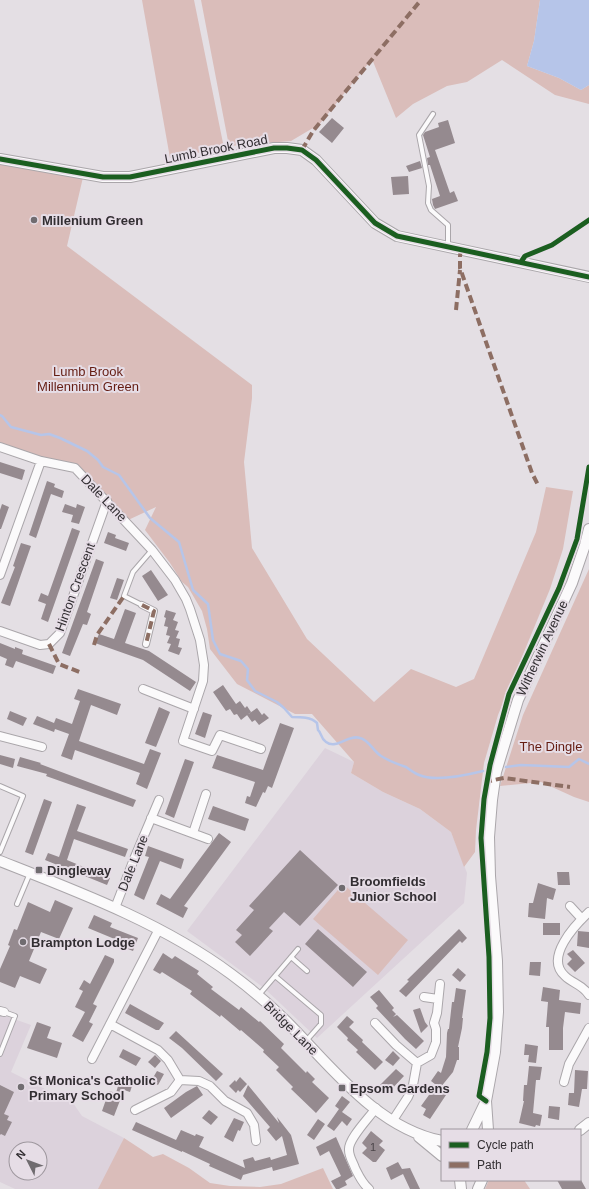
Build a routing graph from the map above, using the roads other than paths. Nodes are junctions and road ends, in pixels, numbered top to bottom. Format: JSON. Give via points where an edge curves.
{"nodes":[{"id":1,"x":432,"y":114,"type":"dead end"},
{"id":2,"x":0,"y":159,"type":"edge"},
{"id":3,"x":448,"y":246,"type":"junction"},
{"id":4,"x":589,"y":277,"type":"edge"},
{"id":5,"x":0,"y":447,"type":"edge"},
{"id":6,"x":41,"y":461,"type":"junction"},
{"id":7,"x":107,"y":501,"type":"junction"},
{"id":8,"x":589,"y":529,"type":"edge"},
{"id":9,"x":152,"y":550,"type":"junction"},
{"id":10,"x":0,"y":575,"type":"edge"},
{"id":11,"x":142,"y":605,"type":"joint"},
{"id":12,"x":0,"y":631,"type":"edge"},
{"id":13,"x":146,"y":644,"type":"dead end"},
{"id":14,"x":143,"y":689,"type":"dead end"},
{"id":15,"x":194,"y":709,"type":"junction"},
{"id":16,"x":0,"y":736,"type":"edge"},
{"id":17,"x":42,"y":747,"type":"dead end"},
{"id":18,"x":261,"y":748,"type":"dead end"},
{"id":19,"x":0,"y":786,"type":"edge"},
{"id":20,"x":206,"y":794,"type":"dead end"},
{"id":21,"x":159,"y":800,"type":"dead end"},
{"id":22,"x":151,"y":818,"type":"junction"},
{"id":23,"x":193,"y":834,"type":"junction"},
{"id":24,"x":208,"y":839,"type":"dead end"},
{"id":25,"x":0,"y":852,"type":"edge"},
{"id":26,"x":0,"y":861,"type":"edge"},
{"id":27,"x":30,"y":873,"type":"junction"},
{"id":28,"x":17,"y":904,"type":"dead end"},
{"id":29,"x":570,"y":906,"type":"dead end"},
{"id":30,"x":114,"y":908,"type":"junction"},
{"id":31,"x":589,"y":912,"type":"edge"},
{"id":32,"x":582,"y":919,"type":"junction"},
{"id":33,"x":159,"y":929,"type":"junction"},
{"id":34,"x":298,"y":949,"type":"dead end"},
{"id":35,"x":291,"y":957,"type":"junction"},
{"id":36,"x":307,"y":971,"type":"dead end"},
{"id":37,"x":275,"y":976,"type":"junction"},
{"id":38,"x":440,"y":984,"type":"dead end"},
{"id":39,"x":589,"y":995,"type":"edge"},
{"id":40,"x":258,"y":996,"type":"junction"},
{"id":41,"x":424,"y":997,"type":"dead end"},
{"id":42,"x":438,"y":999,"type":"junction"},
{"id":43,"x":2,"y":1011,"type":"edge"},
{"id":44,"x":375,"y":1023,"type":"dead end"},
{"id":45,"x":110,"y":1024,"type":"junction"},
{"id":46,"x":589,"y":1028,"type":"edge"},
{"id":47,"x":306,"y":1042,"type":"junction"},
{"id":48,"x":0,"y":1054,"type":"edge"},
{"id":49,"x":92,"y":1059,"type":"dead end"},
{"id":50,"x":417,"y":1063,"type":"junction"},
{"id":51,"x":180,"y":1080,"type":"junction"},
{"id":52,"x":564,"y":1082,"type":"dead end"},
{"id":53,"x":486,"y":1102,"type":"junction"},
{"id":54,"x":376,"y":1108,"type":"junction"},
{"id":55,"x":135,"y":1110,"type":"dead end"},
{"id":56,"x":393,"y":1120,"type":"junction"},
{"id":57,"x":589,"y":1123,"type":"edge"},
{"id":58,"x":472,"y":1129,"type":"edge"},
{"id":59,"x":488,"y":1129,"type":"edge"},
{"id":60,"x":581,"y":1129,"type":"edge"},
{"id":61,"x":417,"y":1134,"type":"junction"},
{"id":62,"x":441,"y":1141,"type":"edge"},
{"id":63,"x":256,"y":1142,"type":"dead end"},
{"id":64,"x":441,"y":1155,"type":"edge"},
{"id":65,"x":369,"y":1189,"type":"edge"}],
"edges":[{"from":1,"to":3,"type":"lane","via":[[419,135],[429,186],[428,203],[448,225]]},
{"from":2,"to":3,"type":"street","name":"Lumb Brook Road","via":[[103,177],[130,177],[274,148],[302,150],[316,160],[375,223],[385,230],[397,236]]},
{"from":3,"to":4,"type":"street","name":"Lumb Brook Road"},
{"from":5,"to":6,"type":"street","name":"Dale Lane"},
{"from":6,"to":7,"type":"street","name":"Dale Lane","via":[[75,468]]},
{"from":6,"to":10,"type":"street"},
{"from":7,"to":9,"type":"street","name":"Dale Lane"},
{"from":7,"to":12,"type":"street","name":"Hinton Crescent","via":[[60,633],[49,644],[40,646]]},
{"from":8,"to":53,"type":"street","name":"Witherwin Avenue","via":[[572,583],[515,706],[496,772],[489,837],[498,1012],[495,1052]]},
{"from":9,"to":11,"type":"lane","via":[[133,572],[124,596]]},
{"from":9,"to":15,"type":"street","name":"Dale Lane","via":[[186,599],[200,640],[204,665],[203,680]]},
{"from":11,"to":13,"type":"street","via":[[154,611]]},
{"from":14,"to":15,"type":"street"},
{"from":15,"to":18,"type":"street","name":"Dale Lane","via":[[183,741],[212,752],[220,735]]},
{"from":16,"to":17,"type":"street"},
{"from":19,"to":25,"type":"lane","via":[[23,796]]},
{"from":20,"to":23,"type":"street"},
{"from":21,"to":22,"type":"street","name":"Dale Lane"},
{"from":22,"to":23,"type":"street","name":"Dale Lane"},
{"from":22,"to":30,"type":"street","name":"Dale Lane"},
{"from":23,"to":24,"type":"street","name":"Dale Lane"},
{"from":26,"to":27,"type":"street","name":"Bridge Lane"},
{"from":27,"to":28,"type":"lane"},
{"from":27,"to":30,"type":"street","name":"Bridge Lane"},
{"from":29,"to":32,"type":"street"},
{"from":30,"to":33,"type":"street","name":"Bridge Lane"},
{"from":31,"to":32,"type":"street"},
{"from":32,"to":39,"type":"street","via":[[565,940],[557,964],[560,972]]},
{"from":33,"to":40,"type":"street","name":"Bridge Lane","via":[[206,957]]},
{"from":33,"to":45,"type":"street"},
{"from":34,"to":35,"type":"lane"},
{"from":35,"to":36,"type":"lane"},
{"from":35,"to":37,"type":"lane"},
{"from":37,"to":40,"type":"lane"},
{"from":37,"to":47,"type":"lane","via":[[321,1015],[320,1024]]},
{"from":38,"to":42,"type":"street"},
{"from":40,"to":47,"type":"street","name":"Bridge Lane","via":[[286,1020]]},
{"from":41,"to":42,"type":"street"},
{"from":42,"to":50,"type":"street","via":[[434,1023],[436,1042],[431,1055]]},
{"from":43,"to":48,"type":"lane","via":[[15,1016]]},
{"from":44,"to":50,"type":"street"},
{"from":45,"to":49,"type":"street"},
{"from":45,"to":51,"type":"street","via":[[158,1050],[168,1060]]},
{"from":46,"to":52,"type":"street","via":[[569,1064]]},
{"from":47,"to":54,"type":"street","name":"Bridge Lane","via":[[327,1065]]},
{"from":50,"to":56,"type":"street","via":[[408,1097]]},
{"from":51,"to":55,"type":"street","via":[[171,1092]]},
{"from":51,"to":63,"type":"street","via":[[199,1081],[210,1086],[225,1101],[247,1113],[254,1125]]},
{"from":53,"to":58,"type":"street","name":"Witherwin Avenue"},
{"from":53,"to":59,"type":"street","name":"Witherwin Avenue"},
{"from":54,"to":56,"type":"street","name":"Bridge Lane"},
{"from":54,"to":65,"type":"street","via":[[349,1147],[352,1162],[364,1185]]},
{"from":56,"to":61,"type":"street","name":"Bridge Lane"},
{"from":57,"to":60,"type":"street"},
{"from":61,"to":62,"type":"street","name":"Bridge Lane"},
{"from":61,"to":64,"type":"street","name":"Bridge Lane"}]}
